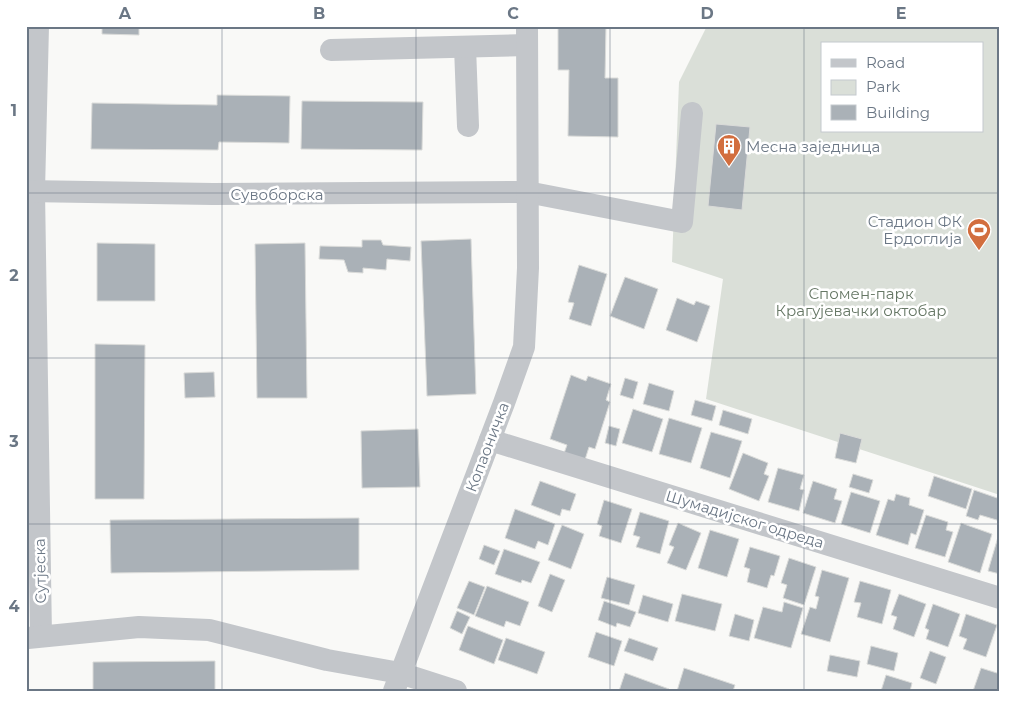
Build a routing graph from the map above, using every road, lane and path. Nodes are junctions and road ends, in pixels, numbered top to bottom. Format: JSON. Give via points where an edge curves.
{"nodes":[{"id":1,"x":38,"y":26,"type":"edge"},
{"id":2,"x":527,"y":36,"type":"edge"},
{"id":3,"x":465,"y":47,"type":"junction"},
{"id":4,"x":331,"y":50,"type":"dead end"},
{"id":5,"x":692,"y":113,"type":"dead end"},
{"id":6,"x":468,"y":126,"type":"dead end"},
{"id":7,"x":30,"y":191,"type":"edge"},
{"id":8,"x":527,"y":192,"type":"junction"},
{"id":9,"x":490,"y":440,"type":"junction"},
{"id":10,"x":1000,"y":598,"type":"edge"},
{"id":11,"x":34,"y":637,"type":"edge"},
{"id":12,"x":397,"y":682,"type":"edge"},
{"id":13,"x":456,"y":691,"type":"edge"}],
"edges":[{"from":1,"to":7,"type":"street","name":"Сутјеска"},
{"from":2,"to":3,"type":"street"},
{"from":2,"to":8,"type":"street","name":"Копаоничка"},
{"from":3,"to":4,"type":"street"},
{"from":3,"to":6,"type":"street"},
{"from":5,"to":8,"type":"street","via":[[682,222]]},
{"from":7,"to":8,"type":"street","name":"Сувоборска","via":[[213,194]]},
{"from":7,"to":11,"type":"street","name":"Сутјеска"},
{"from":8,"to":9,"type":"street","name":"Копаоничка","via":[[524,347]]},
{"from":9,"to":10,"type":"street","name":"Шумадијског одреда"},
{"from":9,"to":12,"type":"street","name":"Копаоничка"},
{"from":11,"to":12,"type":"street","via":[[139,627],[209,630],[327,660]]},
{"from":12,"to":13,"type":"street"}]}
